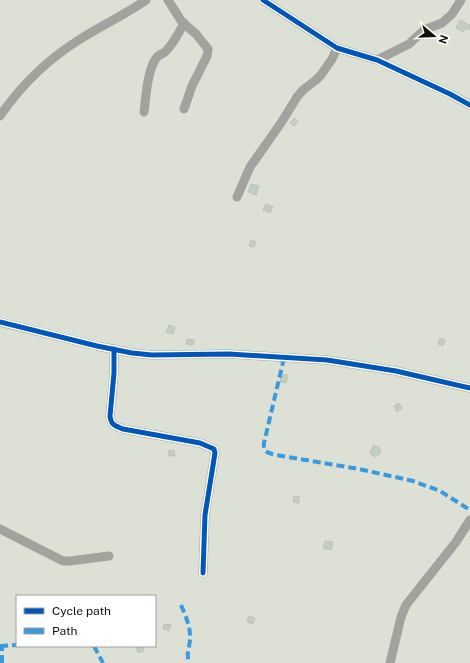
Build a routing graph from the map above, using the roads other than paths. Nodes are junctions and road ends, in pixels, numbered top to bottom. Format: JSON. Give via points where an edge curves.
{"nodes":[{"id":1,"x":146,"y":0,"type":"edge"},
{"id":2,"x":168,"y":0,"type":"edge"},
{"id":3,"x":263,"y":0,"type":"edge"},
{"id":4,"x":461,"y":0,"type":"edge"},
{"id":5,"x":184,"y":23,"type":"junction"},
{"id":6,"x":337,"y":48,"type":"junction"},
{"id":7,"x":377,"y":60,"type":"junction"},
{"id":8,"x":470,"y":105,"type":"edge"},
{"id":9,"x":184,"y":109,"type":"dead end"},
{"id":10,"x":144,"y":112,"type":"dead end"},
{"id":11,"x":0,"y":116,"type":"edge"},
{"id":12,"x":237,"y":197,"type":"dead end"},
{"id":13,"x":0,"y":322,"type":"edge"},
{"id":14,"x":114,"y":350,"type":"junction"},
{"id":15,"x":470,"y":388,"type":"edge"},
{"id":16,"x":470,"y":520,"type":"edge"},
{"id":17,"x":0,"y":529,"type":"edge"},
{"id":18,"x":110,"y":556,"type":"dead end"},
{"id":19,"x":203,"y":573,"type":"dead end"},
{"id":20,"x":390,"y":663,"type":"edge"}],
"edges":[{"from":1,"to":11,"type":"street","via":[[58,54],[16,92]]},
{"from":2,"to":5,"type":"street"},
{"from":3,"to":6,"type":"street"},
{"from":4,"to":7,"type":"street","via":[[442,23],[424,30],[409,44]]},
{"from":5,"to":9,"type":"street","via":[[208,49]]},
{"from":5,"to":10,"type":"street","via":[[172,43],[157,56],[152,67]]},
{"from":6,"to":7,"type":"street"},
{"from":6,"to":12,"type":"street","via":[[321,75],[297,97],[250,167]]},
{"from":7,"to":8,"type":"street"},
{"from":13,"to":14,"type":"street"},
{"from":14,"to":15,"type":"street","via":[[152,354],[229,354],[327,360],[396,371]]},
{"from":14,"to":19,"type":"street","via":[[110,416],[113,425],[214,448],[205,515]]},
{"from":16,"to":20,"type":"street","via":[[456,542],[406,604]]},
{"from":17,"to":18,"type":"street","via":[[70,562]]}]}
